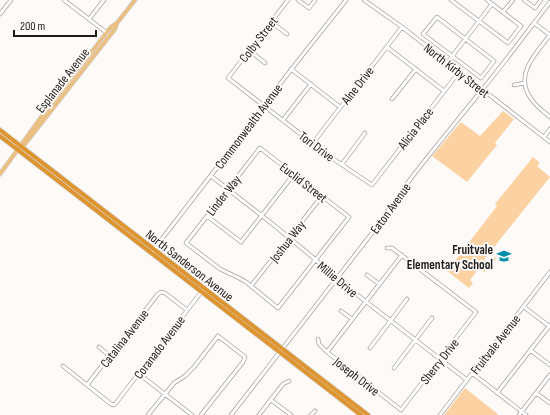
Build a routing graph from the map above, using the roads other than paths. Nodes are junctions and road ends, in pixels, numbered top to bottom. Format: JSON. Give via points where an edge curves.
{"nodes":[{"id":1,"x":11,"y":0,"type":"edge"},
{"id":2,"x":64,"y":0,"type":"edge"},
{"id":3,"x":104,"y":0,"type":"edge"},
{"id":4,"x":135,"y":0,"type":"edge"},
{"id":5,"x":288,"y":0,"type":"edge"},
{"id":6,"x":298,"y":0,"type":"edge"},
{"id":7,"x":315,"y":0,"type":"edge"},
{"id":8,"x":346,"y":0,"type":"edge"},
{"id":9,"x":364,"y":0,"type":"edge"},
{"id":10,"x":451,"y":0,"type":"edge"},
{"id":11,"x":487,"y":0,"type":"edge"},
{"id":12,"x":513,"y":0,"type":"edge"},
{"id":13,"x":524,"y":0,"type":"edge"},
{"id":14,"x":541,"y":0,"type":"edge"},
{"id":15,"x":550,"y":2,"type":"edge"},
{"id":16,"x":492,"y":4,"type":"junction"},
{"id":17,"x":503,"y":12,"type":"junction"},
{"id":18,"x":0,"y":14,"type":"edge"},
{"id":19,"x":89,"y":20,"type":"junction"},
{"id":20,"x":271,"y":22,"type":"junction"},
{"id":21,"x":479,"y":22,"type":"junction"},
{"id":22,"x":117,"y":23,"type":"junction"},
{"id":23,"x":534,"y":23,"type":"junction"},
{"id":24,"x":402,"y":28,"type":"junction"},
{"id":25,"x":107,"y":33,"type":"junction"},
{"id":26,"x":287,"y":34,"type":"dead end"},
{"id":27,"x":550,"y":35,"type":"edge"},
{"id":28,"x":466,"y":39,"type":"junction"},
{"id":29,"x":387,"y":47,"type":"junction"},
{"id":30,"x":249,"y":50,"type":"junction"},
{"id":31,"x":452,"y":57,"type":"junction"},
{"id":32,"x":265,"y":63,"type":"dead end"},
{"id":33,"x":448,"y":63,"type":"junction"},
{"id":34,"x":291,"y":69,"type":"junction"},
{"id":35,"x":416,"y":69,"type":"junction"},
{"id":36,"x":459,"y":72,"type":"junction"},
{"id":37,"x":228,"y":78,"type":"joint"},
{"id":38,"x":525,"y":83,"type":"junction"},
{"id":39,"x":311,"y":84,"type":"junction"},
{"id":40,"x":514,"y":85,"type":"dead end"},
{"id":41,"x":482,"y":90,"type":"junction"},
{"id":42,"x":444,"y":91,"type":"junction"},
{"id":43,"x":392,"y":99,"type":"dead end"},
{"id":44,"x":264,"y":105,"type":"junction"},
{"id":45,"x":340,"y":107,"type":"junction"},
{"id":46,"x":550,"y":117,"type":"edge"},
{"id":47,"x":283,"y":120,"type":"junction"},
{"id":48,"x":550,"y":129,"type":"edge"},
{"id":49,"x":0,"y":130,"type":"edge"},
{"id":50,"x":366,"y":133,"type":"dead end"},
{"id":51,"x":0,"y":136,"type":"edge"},
{"id":52,"x":544,"y":137,"type":"junction"},
{"id":53,"x":550,"y":142,"type":"edge"},
{"id":54,"x":312,"y":143,"type":"junction"},
{"id":55,"x":20,"y":148,"type":"junction"},
{"id":56,"x":260,"y":148,"type":"joint"},
{"id":57,"x":342,"y":164,"type":"junction"},
{"id":58,"x":0,"y":174,"type":"edge"},
{"id":59,"x":294,"y":174,"type":"junction"},
{"id":60,"x":211,"y":176,"type":"junction"},
{"id":61,"x":372,"y":185,"type":"joint"},
{"id":62,"x":228,"y":189,"type":"junction"},
{"id":63,"x":322,"y":196,"type":"junction"},
{"id":64,"x":262,"y":215,"type":"junction"},
{"id":65,"x":207,"y":216,"type":"junction"},
{"id":66,"x":289,"y":238,"type":"junction"},
{"id":67,"x":387,"y":248,"type":"dead end"},
{"id":68,"x":152,"y":251,"type":"junction"},
{"id":69,"x":402,"y":255,"type":"junction"},
{"id":70,"x":316,"y":260,"type":"junction"},
{"id":71,"x":550,"y":272,"type":"edge"},
{"id":72,"x":367,"y":275,"type":"dead end"},
{"id":73,"x":337,"y":279,"type":"junction"},
{"id":74,"x":379,"y":284,"type":"junction"},
{"id":75,"x":251,"y":286,"type":"junction"},
{"id":76,"x":203,"y":290,"type":"junction"},
{"id":77,"x":407,"y":299,"type":"dead end"},
{"id":78,"x":365,"y":302,"type":"junction"},
{"id":79,"x":524,"y":306,"type":"junction"},
{"id":80,"x":187,"y":310,"type":"junction"},
{"id":81,"x":341,"y":311,"type":"dead end"},
{"id":82,"x":432,"y":318,"type":"dead end"},
{"id":83,"x":352,"y":319,"type":"junction"},
{"id":84,"x":391,"y":321,"type":"junction"},
{"id":85,"x":550,"y":326,"type":"edge"},
{"id":86,"x":318,"y":339,"type":"dead end"},
{"id":87,"x":416,"y":340,"type":"junction"},
{"id":88,"x":99,"y":347,"type":"dead end"},
{"id":89,"x":370,"y":348,"type":"dead end"},
{"id":90,"x":530,"y":350,"type":"junction"},
{"id":91,"x":281,"y":351,"type":"junction"},
{"id":92,"x":327,"y":352,"type":"junction"},
{"id":93,"x":110,"y":356,"type":"junction"},
{"id":94,"x":441,"y":358,"type":"junction"},
{"id":95,"x":550,"y":365,"type":"edge"},
{"id":96,"x":63,"y":366,"type":"dead end"},
{"id":97,"x":394,"y":368,"type":"dead end"},
{"id":98,"x":472,"y":373,"type":"junction"},
{"id":99,"x":139,"y":374,"type":"junction"},
{"id":100,"x":550,"y":375,"type":"edge"},
{"id":101,"x":467,"y":380,"type":"junction"},
{"id":102,"x":290,"y":381,"type":"dead end"},
{"id":103,"x":87,"y":385,"type":"junction"},
{"id":104,"x":536,"y":392,"type":"junction"},
{"id":105,"x":165,"y":393,"type":"junction"},
{"id":106,"x":498,"y":393,"type":"junction"},
{"id":107,"x":271,"y":400,"type":"junction"},
{"id":108,"x":550,"y":403,"type":"edge"},
{"id":109,"x":401,"y":410,"type":"joint"},
{"id":110,"x":315,"y":411,"type":"dead end"},
{"id":111,"x":522,"y":412,"type":"junction"},
{"id":112,"x":148,"y":415,"type":"edge"},
{"id":113,"x":192,"y":415,"type":"edge"},
{"id":114,"x":201,"y":415,"type":"edge"},
{"id":115,"x":231,"y":415,"type":"edge"},
{"id":116,"x":259,"y":415,"type":"edge"},
{"id":117,"x":291,"y":415,"type":"edge"},
{"id":118,"x":311,"y":415,"type":"edge"},
{"id":119,"x":361,"y":415,"type":"edge"},
{"id":120,"x":368,"y":415,"type":"edge"},
{"id":121,"x":440,"y":415,"type":"edge"},
{"id":122,"x":519,"y":415,"type":"edge"},
{"id":123,"x":526,"y":415,"type":"edge"}],
"edges":[{"from":1,"to":18,"type":"street"},
{"from":2,"to":19,"type":"street"},
{"from":3,"to":19,"type":"street"},
{"from":4,"to":22,"type":"main road","name":"Esplanade Avenue"},
{"from":5,"to":20,"type":"street","name":"Colby Street"},
{"from":6,"to":7,"type":"street","via":[[309,8]]},
{"from":8,"to":34,"type":"street","name":"Commonwealth Avenue"},
{"from":9,"to":24,"type":"street","name":"North Kirby Street"},
{"from":10,"to":21,"type":"street"},
{"from":11,"to":16,"type":"street"},
{"from":12,"to":17,"type":"street"},
{"from":13,"to":14,"type":"street","via":[[534,8]]},
{"from":15,"to":23,"type":"street","name":"Eaton Avenue"},
{"from":16,"to":17,"type":"street"},
{"from":16,"to":21,"type":"street"},
{"from":17,"to":21,"type":"street","via":[[521,26],[508,43]]},
{"from":19,"to":25,"type":"street"},
{"from":20,"to":26,"type":"street"},
{"from":20,"to":30,"type":"street","name":"Colby Street"},
{"from":21,"to":28,"type":"street"},
{"from":22,"to":25,"type":"main road","name":"Esplanade Avenue"},
{"from":22,"to":55,"type":"main road","name":"Esplanade Avenue","via":[[115,29]]},
{"from":23,"to":27,"type":"street"},
{"from":23,"to":41,"type":"street","name":"Eaton Avenue"},
{"from":24,"to":29,"type":"street","name":"Alne Drive"},
{"from":24,"to":33,"type":"street","name":"North Kirby Street"},
{"from":25,"to":55,"type":"main road","name":"Esplanade Avenue"},
{"from":27,"to":38,"type":"street","via":[[531,60],[526,70]]},
{"from":28,"to":31,"type":"street"},
{"from":28,"to":31,"type":"street","via":[[494,61],[490,67],[481,78]]},
{"from":28,"to":31,"type":"street","via":[[437,17],[423,34]]},
{"from":29,"to":35,"type":"street"},
{"from":29,"to":45,"type":"street","name":"Alne Drive"},
{"from":30,"to":32,"type":"street"},
{"from":30,"to":37,"type":"street","name":"Colby Street"},
{"from":31,"to":33,"type":"street"},
{"from":33,"to":36,"type":"street","name":"North Kirby Street"},
{"from":34,"to":39,"type":"street"},
{"from":34,"to":44,"type":"street","name":"Commonwealth Avenue"},
{"from":35,"to":42,"type":"street"},
{"from":35,"to":43,"type":"street"},
{"from":36,"to":41,"type":"street","name":"North Kirby Street"},
{"from":36,"to":42,"type":"street","name":"Alicia Place"},
{"from":37,"to":44,"type":"street","name":"Tori Drive"},
{"from":38,"to":40,"type":"street"},
{"from":38,"to":46,"type":"street","via":[[529,96],[538,108]]},
{"from":39,"to":45,"type":"street"},
{"from":39,"to":47,"type":"street"},
{"from":41,"to":52,"type":"street","name":"North Kirby Street"},
{"from":41,"to":73,"type":"street","name":"Eaton Avenue","via":[[437,145]]},
{"from":42,"to":61,"type":"street","name":"Alicia Place"},
{"from":44,"to":47,"type":"street","name":"Tori Drive"},
{"from":44,"to":60,"type":"street","name":"Commonwealth Avenue"},
{"from":45,"to":54,"type":"street","name":"Alne Drive"},
{"from":47,"to":54,"type":"street","name":"Tori Drive"},
{"from":48,"to":52,"type":"street"},
{"from":49,"to":55,"type":"highway","name":"North Sanderson Avenue"},
{"from":50,"to":57,"type":"street"},
{"from":51,"to":55,"type":"highway","name":"North Sanderson Avenue"},
{"from":52,"to":53,"type":"street","name":"North Kirby Street"},
{"from":54,"to":57,"type":"street","name":"Tori Drive"},
{"from":55,"to":58,"type":"main road","name":"Esplanade Avenue"},
{"from":55,"to":68,"type":"highway","name":"North Sanderson Avenue"},
{"from":56,"to":59,"type":"street","name":"Euclid Street"},
{"from":56,"to":62,"type":"street","name":"Linder Way"},
{"from":57,"to":61,"type":"street","name":"Tori Drive"},
{"from":59,"to":63,"type":"street","name":"Euclid Street"},
{"from":59,"to":64,"type":"street"},
{"from":60,"to":62,"type":"street","name":"Millie Drive"},
{"from":60,"to":68,"type":"street","name":"Commonwealth Avenue"},
{"from":62,"to":64,"type":"street","name":"Millie Drive"},
{"from":62,"to":65,"type":"street","name":"Linder Way"},
{"from":63,"to":66,"type":"street","name":"Joshua Way"},
{"from":63,"to":70,"type":"street","name":"Euclid Street","via":[[349,217]]},
{"from":64,"to":65,"type":"street","via":[[241,242]]},
{"from":64,"to":66,"type":"street","name":"Millie Drive"},
{"from":65,"to":75,"type":"street","name":"Linder Way","via":[[186,243],[220,269]]},
{"from":66,"to":70,"type":"street","name":"Millie Drive"},
{"from":66,"to":75,"type":"street","name":"Joshua Way"},
{"from":67,"to":69,"type":"street","via":[[392,248]]},
{"from":68,"to":76,"type":"highway","name":"North Sanderson Avenue"},
{"from":69,"to":74,"type":"street"},
{"from":69,"to":94,"type":"street","name":"Sherry Drive","via":[[476,312]]},
{"from":70,"to":73,"type":"street","name":"Millie Drive"},
{"from":70,"to":75,"type":"street","via":[[278,308]]},
{"from":71,"to":79,"type":"street","name":"Fruitvale Avenue"},
{"from":72,"to":74,"type":"street"},
{"from":73,"to":78,"type":"street","name":"Millie Drive"},
{"from":73,"to":91,"type":"street","name":"Eaton Avenue"},
{"from":74,"to":78,"type":"street"},
{"from":76,"to":80,"type":"street","name":"Coranado Avenue"},
{"from":76,"to":91,"type":"highway","name":"North Sanderson Avenue"},
{"from":77,"to":84,"type":"street"},
{"from":78,"to":83,"type":"street"},
{"from":78,"to":84,"type":"street","name":"Millie Drive"},
{"from":79,"to":85,"type":"street"},
{"from":79,"to":98,"type":"street","name":"Fruitvale Avenue"},
{"from":80,"to":93,"type":"street","name":"Catalina Avenue","via":[[161,292]]},
{"from":80,"to":99,"type":"street","name":"Coranado Avenue"},
{"from":81,"to":83,"type":"street"},
{"from":82,"to":87,"type":"street"},
{"from":83,"to":92,"type":"street"},
{"from":84,"to":87,"type":"street","name":"Millie Drive"},
{"from":84,"to":89,"type":"street"},
{"from":85,"to":90,"type":"street"},
{"from":86,"to":92,"type":"street","name":"Joseph Drive","via":[[319,344]]},
{"from":87,"to":94,"type":"street","name":"Millie Drive"},
{"from":87,"to":97,"type":"street"},
{"from":88,"to":93,"type":"street"},
{"from":90,"to":95,"type":"street"},
{"from":90,"to":106,"type":"street"},
{"from":91,"to":115,"type":"street","name":"Eaton Avenue"},
{"from":91,"to":119,"type":"highway","name":"North Sanderson Avenue"},
{"from":91,"to":120,"type":"highway","name":"North Sanderson Avenue"},
{"from":92,"to":109,"type":"street","name":"Joseph Drive"},
{"from":93,"to":103,"type":"street","name":"Catalina Avenue"},
{"from":94,"to":101,"type":"street","name":"Millie Drive"},
{"from":94,"to":109,"type":"street","name":"Sherry Drive"},
{"from":96,"to":103,"type":"street"},
{"from":98,"to":101,"type":"street","name":"Fruitvale Avenue"},
{"from":98,"to":106,"type":"street"},
{"from":99,"to":103,"type":"street","name":"Coranado Avenue","via":[[114,405]]},
{"from":99,"to":105,"type":"street"},
{"from":100,"to":104,"type":"street"},
{"from":101,"to":121,"type":"street","name":"Fruitvale Avenue"},
{"from":102,"to":107,"type":"street","via":[[283,384]]},
{"from":104,"to":108,"type":"street"},
{"from":104,"to":111,"type":"street"},
{"from":105,"to":112,"type":"street"},
{"from":105,"to":113,"type":"street"},
{"from":105,"to":114,"type":"street","via":[[194,367],[218,336],[245,357]]},
{"from":106,"to":111,"type":"street"},
{"from":107,"to":116,"type":"street"},
{"from":107,"to":117,"type":"street"},
{"from":110,"to":118,"type":"street"},
{"from":111,"to":122,"type":"street"},
{"from":111,"to":123,"type":"street"}]}
